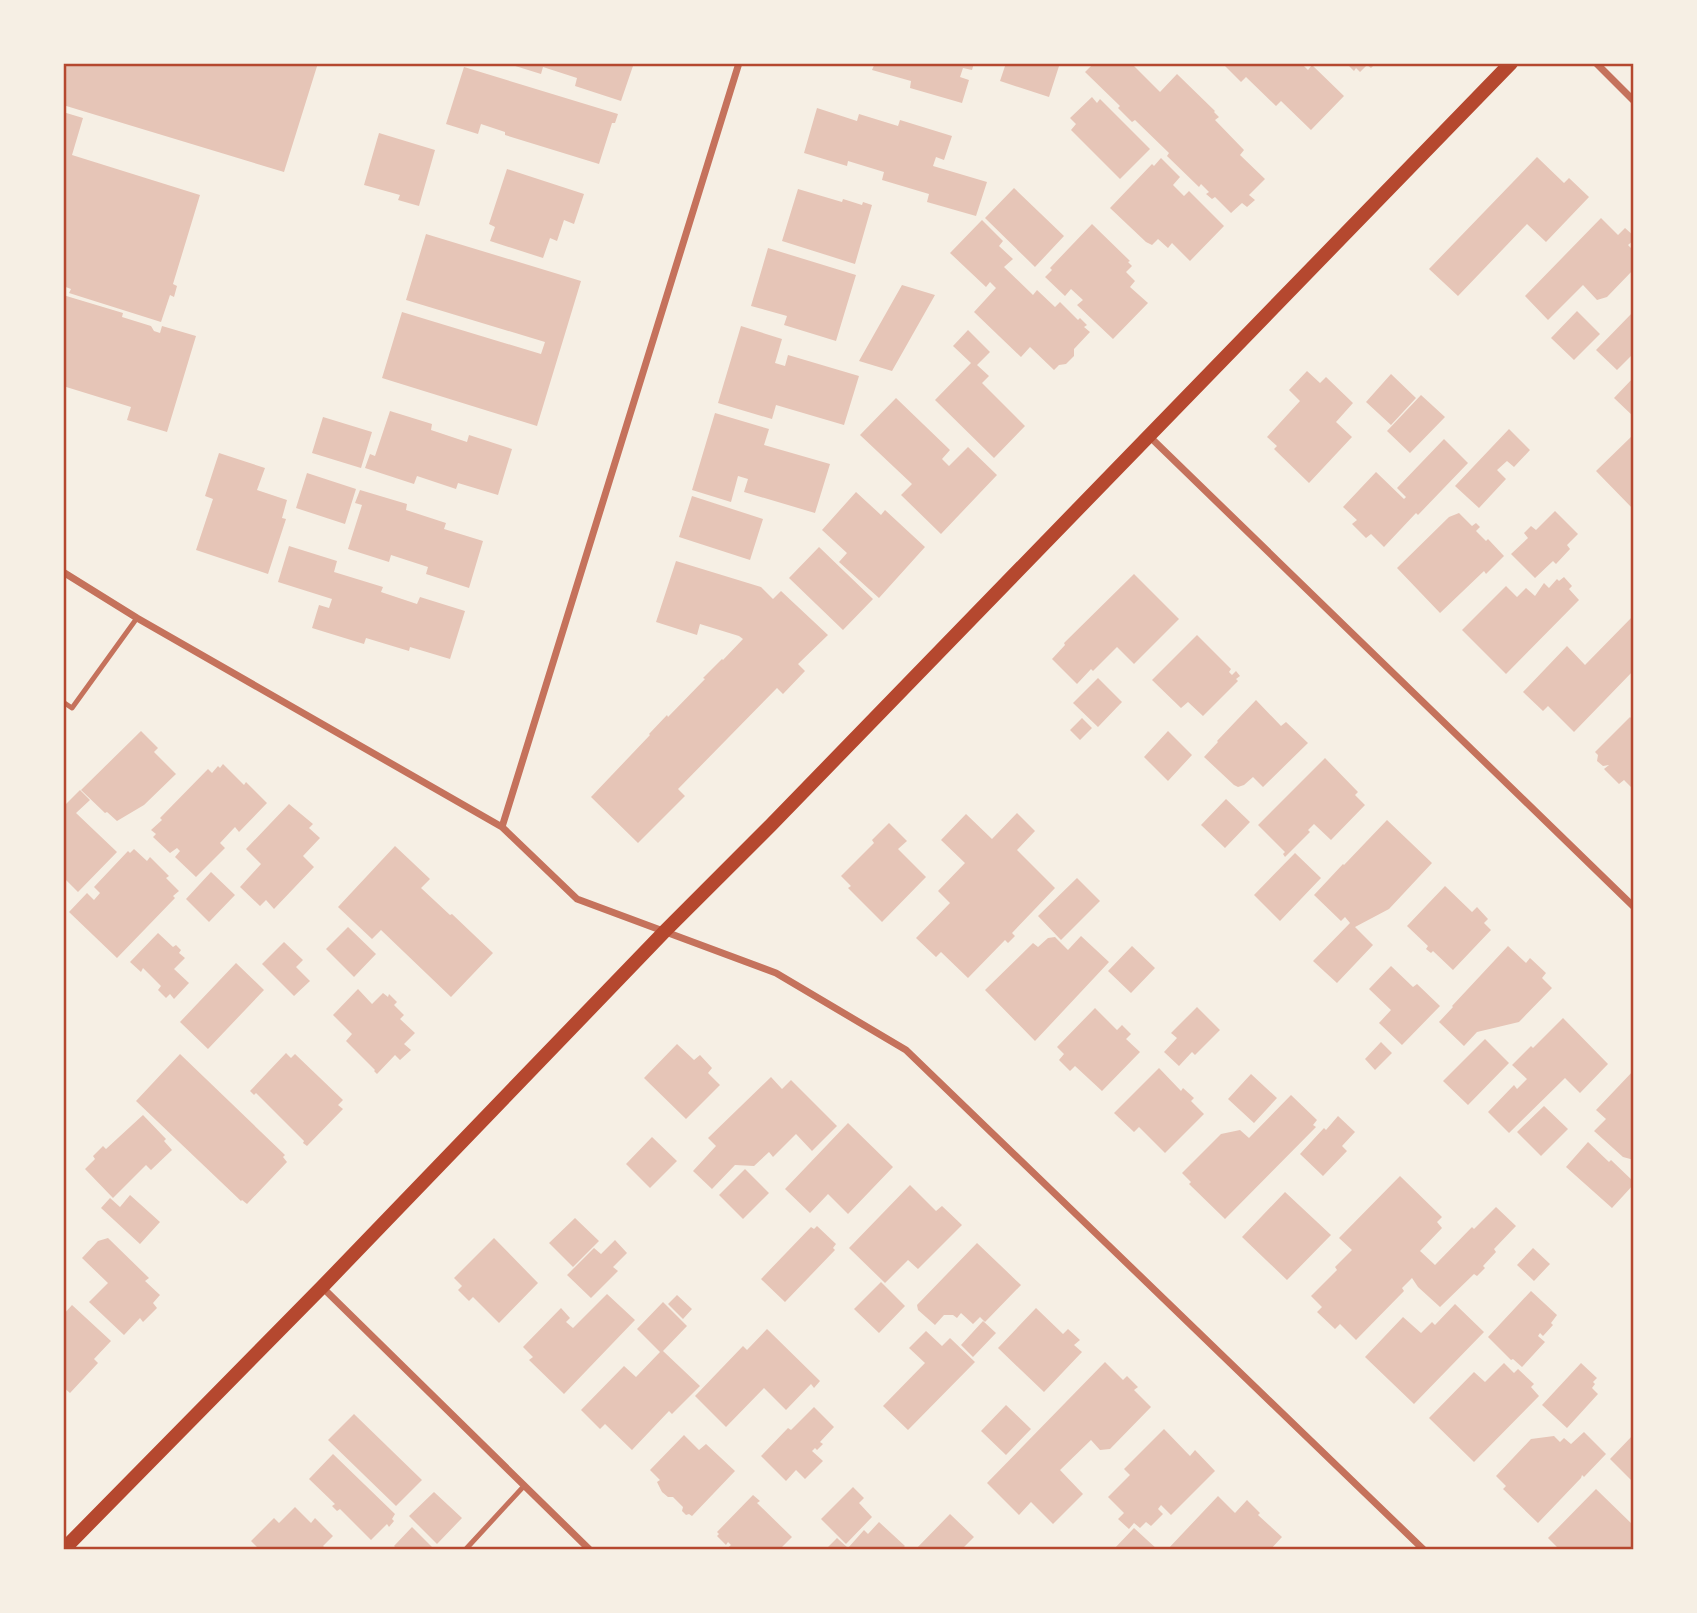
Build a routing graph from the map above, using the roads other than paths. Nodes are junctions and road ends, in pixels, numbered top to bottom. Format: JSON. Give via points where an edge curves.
{"nodes":[{"id":1,"x":739,"y":63,"type":"edge"},
{"id":2,"x":1511,"y":63,"type":"edge"},
{"id":3,"x":1596,"y":63,"type":"edge"},
{"id":4,"x":1634,"y":101,"type":"edge"},
{"id":5,"x":1148,"y":436,"type":"junction"},
{"id":6,"x":63,"y":572,"type":"edge"},
{"id":7,"x":137,"y":618,"type":"junction"},
{"id":8,"x":63,"y":702,"type":"edge"},
{"id":9,"x":502,"y":827,"type":"junction"},
{"id":10,"x":1634,"y":907,"type":"edge"},
{"id":11,"x":665,"y":931,"type":"junction"},
{"id":12,"x":322,"y":1287,"type":"junction"},
{"id":13,"x":524,"y":1486,"type":"junction"},
{"id":14,"x":63,"y":1550,"type":"edge"},
{"id":15,"x":465,"y":1550,"type":"edge"},
{"id":16,"x":590,"y":1550,"type":"edge"},
{"id":17,"x":1424,"y":1550,"type":"edge"}],
"edges":[{"from":1,"to":9,"type":"street"},
{"from":2,"to":5,"type":"main road"},
{"from":3,"to":4,"type":"street"},
{"from":5,"to":10,"type":"street"},
{"from":5,"to":11,"type":"main road"},
{"from":6,"to":7,"type":"street"},
{"from":7,"to":8,"type":"lane","via":[[72,708]]},
{"from":7,"to":9,"type":"street"},
{"from":9,"to":11,"type":"street","via":[[578,899]]},
{"from":11,"to":12,"type":"main road"},
{"from":11,"to":17,"type":"street","via":[[776,973],[906,1050]]},
{"from":12,"to":13,"type":"street"},
{"from":12,"to":14,"type":"main road"},
{"from":13,"to":15,"type":"lane"},
{"from":13,"to":16,"type":"street"}]}
